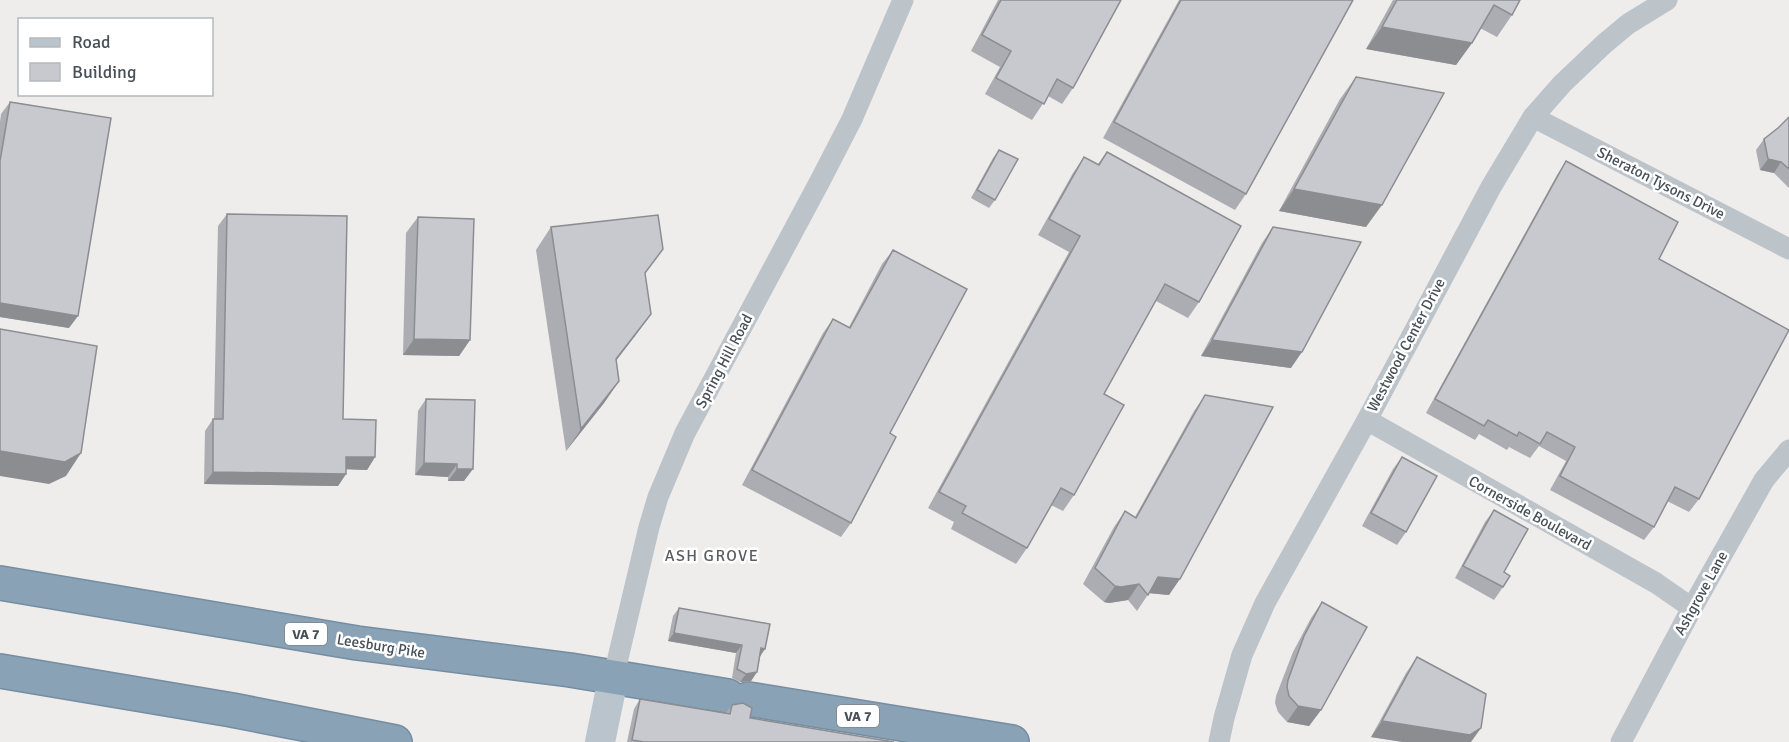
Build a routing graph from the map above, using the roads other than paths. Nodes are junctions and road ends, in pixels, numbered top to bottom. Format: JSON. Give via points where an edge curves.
{"nodes":[{"id":1,"x":903,"y":0,"type":"edge"},
{"id":2,"x":1667,"y":0,"type":"edge"},
{"id":3,"x":1533,"y":117,"type":"junction"},
{"id":4,"x":1789,"y":249,"type":"edge"},
{"id":5,"x":1367,"y":420,"type":"junction"},
{"id":6,"x":1789,"y":450,"type":"edge"},
{"id":7,"x":0,"y":583,"type":"edge"},
{"id":8,"x":1692,"y":608,"type":"junction"},
{"id":9,"x":0,"y":671,"type":"edge"},
{"id":10,"x":614,"y":679,"type":"junction"},
{"id":11,"x":395,"y":742,"type":"edge"},
{"id":12,"x":600,"y":742,"type":"edge"},
{"id":13,"x":1012,"y":742,"type":"edge"},
{"id":14,"x":1219,"y":742,"type":"edge"},
{"id":15,"x":1621,"y":742,"type":"edge"}],
"edges":[{"from":1,"to":10,"type":"street","name":"Spring Hill Road","via":[[847,129],[685,433],[649,527]]},
{"from":2,"to":3,"type":"street","name":"Westwood Center Drive","via":[[1604,44]]},
{"from":3,"to":4,"type":"street","name":"Sheraton Tysons Drive"},
{"from":3,"to":5,"type":"street","name":"Westwood Center Drive","via":[[1485,197]]},
{"from":5,"to":8,"type":"street","name":"Cornerside Boulevard"},
{"from":5,"to":14,"type":"street","name":"Westwood Center Drive","via":[[1265,603],[1242,655]]},
{"from":6,"to":8,"type":"street","name":"Ashgrove Lane","via":[[1764,480]]},
{"from":7,"to":10,"type":"highway","name":"Leesburg Pike","number":"VA 7","via":[[369,644]]},
{"from":8,"to":15,"type":"street","name":"Ashgrove Lane"},
{"from":9,"to":11,"type":"highway"},
{"from":10,"to":12,"type":"main road","name":"Spring Hill Road"},
{"from":10,"to":13,"type":"highway","name":"Leesburg Pike","number":"VA 7"}]}
